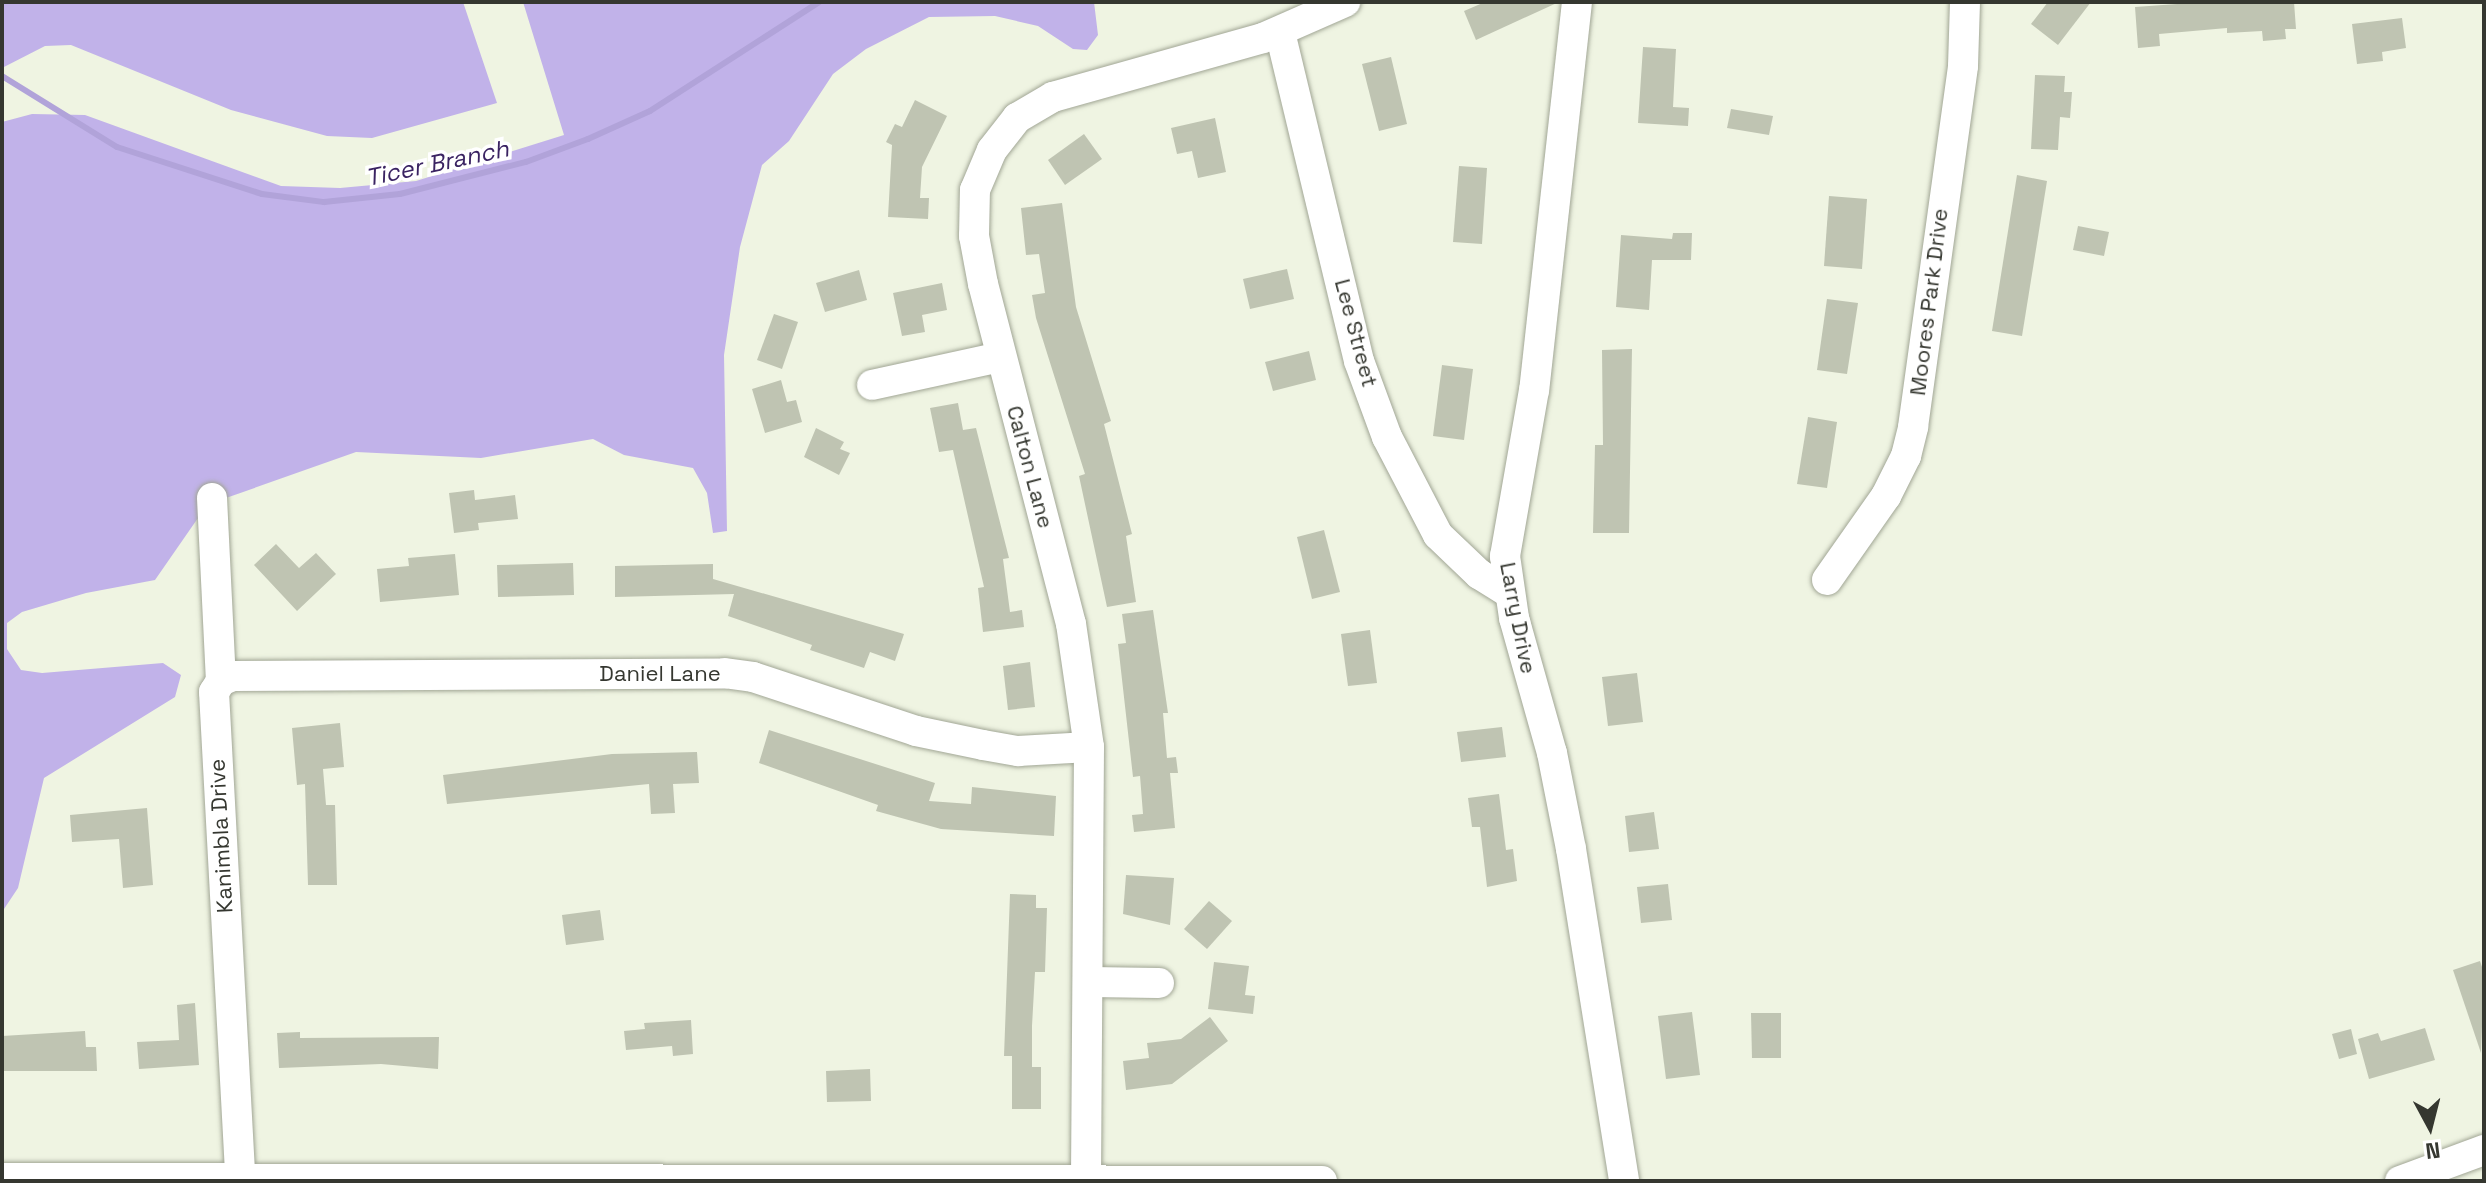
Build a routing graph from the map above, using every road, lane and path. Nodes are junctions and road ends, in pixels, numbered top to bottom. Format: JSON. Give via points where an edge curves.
{"nodes":[{"id":1,"x":1345,"y":2,"type":"edge"},
{"id":2,"x":1577,"y":2,"type":"edge"},
{"id":3,"x":1965,"y":2,"type":"edge"},
{"id":4,"x":1280,"y":32,"type":"junction"},
{"id":5,"x":1000,"y":357,"type":"junction"},
{"id":6,"x":872,"y":385,"type":"dead end"},
{"id":7,"x":212,"y":498,"type":"dead end"},
{"id":8,"x":1827,"y":580,"type":"dead end"},
{"id":9,"x":1509,"y":593,"type":"junction"},
{"id":10,"x":221,"y":681,"type":"junction"},
{"id":11,"x":1089,"y":747,"type":"junction"},
{"id":12,"x":1089,"y":982,"type":"junction"},
{"id":13,"x":1159,"y":983,"type":"dead end"},
{"id":14,"x":2470,"y":1164,"type":"edge"},
{"id":15,"x":240,"y":1176,"type":"junction"},
{"id":16,"x":1086,"y":1177,"type":"junction"},
{"id":17,"x":2,"y":1178,"type":"edge"},
{"id":18,"x":1322,"y":1181,"type":"edge"},
{"id":19,"x":1624,"y":1181,"type":"edge"},
{"id":20,"x":2400,"y":1181,"type":"edge"}],
"edges":[{"from":1,"to":4,"type":"street","name":"Calton Lane"},
{"from":2,"to":9,"type":"street","name":"Larry Drive","via":[[1536,376],[1505,556]]},
{"from":3,"to":8,"type":"street","name":"Moores Park Drive","via":[[1963,66],[1909,441],[1886,496]]},
{"from":4,"to":5,"type":"street","name":"Calton Lane","via":[[1080,87],[1017,118],[992,150],[974,205],[974,236]]},
{"from":4,"to":9,"type":"street","name":"Lee Street","via":[[1359,361],[1387,437],[1438,535],[1479,574]]},
{"from":5,"to":6,"type":"street"},
{"from":5,"to":11,"type":"street","name":"Calton Lane","via":[[1071,624]]},
{"from":7,"to":10,"type":"street","name":"Kanimbla Drive"},
{"from":9,"to":19,"type":"street","name":"Larry Drive","via":[[1569,835]]},
{"from":10,"to":11,"type":"street","name":"Daniel Lane","via":[[233,676],[725,673],[983,745],[1018,751]]},
{"from":10,"to":15,"type":"street","name":"Kanimbla Drive","via":[[214,692]]},
{"from":11,"to":12,"type":"street","name":"Calton Lane"},
{"from":12,"to":13,"type":"street"},
{"from":12,"to":16,"type":"street","name":"Calton Lane"},
{"from":14,"to":20,"type":"street"},
{"from":15,"to":16,"type":"street"},
{"from":15,"to":17,"type":"street"},
{"from":16,"to":18,"type":"street"}]}
